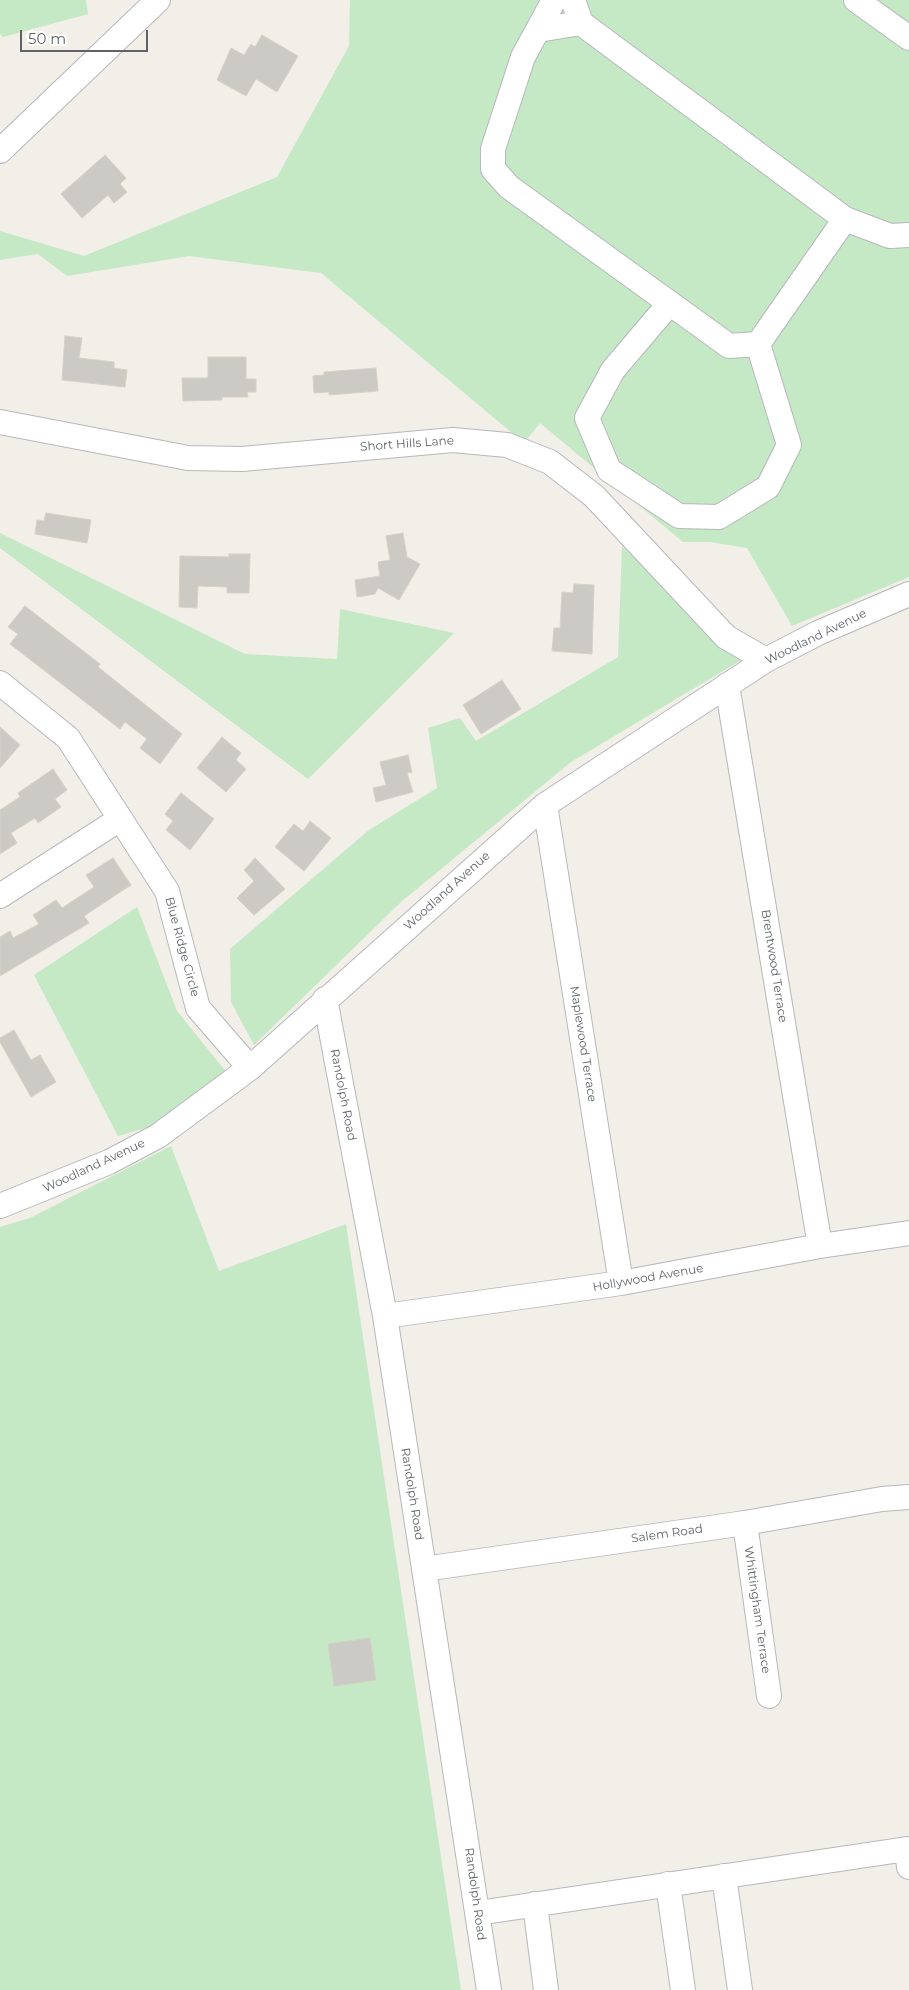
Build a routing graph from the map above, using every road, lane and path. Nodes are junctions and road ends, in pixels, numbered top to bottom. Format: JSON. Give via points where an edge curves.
{"nodes":[{"id":1,"x":158,"y":0,"type":"edge"},
{"id":2,"x":554,"y":0,"type":"edge"},
{"id":3,"x":573,"y":0,"type":"edge"},
{"id":4,"x":856,"y":0,"type":"edge"},
{"id":5,"x":581,"y":23,"type":"junction"},
{"id":6,"x":538,"y":30,"type":"junction"},
{"id":7,"x":909,"y":38,"type":"edge"},
{"id":8,"x":0,"y":151,"type":"edge"},
{"id":9,"x":845,"y":220,"type":"junction"},
{"id":10,"x":909,"y":235,"type":"edge"},
{"id":11,"x":670,"y":303,"type":"junction"},
{"id":12,"x":758,"y":344,"type":"junction"},
{"id":13,"x":0,"y":422,"type":"edge"},
{"id":14,"x":909,"y":594,"type":"edge"},
{"id":15,"x":766,"y":660,"type":"junction"},
{"id":16,"x":0,"y":683,"type":"edge"},
{"id":17,"x":727,"y":686,"type":"junction"},
{"id":18,"x":545,"y":806,"type":"junction"},
{"id":19,"x":120,"y":819,"type":"junction"},
{"id":20,"x":0,"y":896,"type":"edge"},
{"id":21,"x":325,"y":999,"type":"junction"},
{"id":22,"x":250,"y":1068,"type":"junction"},
{"id":23,"x":0,"y":1206,"type":"edge"},
{"id":24,"x":909,"y":1233,"type":"edge"},
{"id":25,"x":820,"y":1246,"type":"junction"},
{"id":26,"x":621,"y":1283,"type":"junction"},
{"id":27,"x":385,"y":1316,"type":"junction"},
{"id":28,"x":909,"y":1497,"type":"edge"},
{"id":29,"x":745,"y":1523,"type":"junction"},
{"id":30,"x":424,"y":1569,"type":"junction"},
{"id":31,"x":769,"y":1696,"type":"dead end"},
{"id":32,"x":909,"y":1867,"type":"edge"},
{"id":33,"x":724,"y":1876,"type":"junction"},
{"id":34,"x":668,"y":1884,"type":"junction"},
{"id":35,"x":535,"y":1904,"type":"junction"},
{"id":36,"x":478,"y":1913,"type":"junction"},
{"id":37,"x":489,"y":1990,"type":"edge"},
{"id":38,"x":546,"y":1990,"type":"edge"},
{"id":39,"x":683,"y":1990,"type":"edge"},
{"id":40,"x":740,"y":1990,"type":"edge"}],
"edges":[{"from":1,"to":8,"type":"street"},
{"from":2,"to":6,"type":"street"},
{"from":3,"to":5,"type":"street"},
{"from":4,"to":7,"type":"street"},
{"from":5,"to":6,"type":"street"},
{"from":5,"to":9,"type":"street"},
{"from":6,"to":11,"type":"street","via":[[523,57],[492,149],[493,169],[509,187]]},
{"from":9,"to":10,"type":"street","via":[[890,236]]},
{"from":9,"to":12,"type":"street"},
{"from":11,"to":12,"type":"street","via":[[729,346]]},
{"from":11,"to":12,"type":"street","via":[[613,370],[587,418],[608,470],[679,516],[719,517],[768,487],[789,445]]},
{"from":13,"to":15,"type":"street","name":"Short Hills Lane","via":[[188,458],[242,458],[453,440],[507,445],[550,462],[594,496],[726,637]]},
{"from":14,"to":15,"type":"street","name":"Woodland Avenue","via":[[818,633]]},
{"from":15,"to":17,"type":"street","name":"Woodland Avenue"},
{"from":16,"to":19,"type":"street","name":"Blue Ridge Circle","via":[[68,738]]},
{"from":17,"to":18,"type":"street","name":"Woodland Avenue"},
{"from":17,"to":25,"type":"street","name":"Brentwood Terrace"},
{"from":18,"to":21,"type":"street","name":"Woodland Avenue"},
{"from":18,"to":26,"type":"street","name":"Maplewood Terrace"},
{"from":19,"to":20,"type":"street"},
{"from":19,"to":22,"type":"street","name":"Blue Ridge Circle","via":[[167,891],[198,1008]]},
{"from":21,"to":22,"type":"street","name":"Woodland Avenue"},
{"from":21,"to":27,"type":"street","name":"Randolph Road"},
{"from":22,"to":23,"type":"street","name":"Woodland Avenue","via":[[158,1136],[109,1162]]},
{"from":24,"to":25,"type":"street","name":"Hollywood Avenue"},
{"from":25,"to":26,"type":"street","name":"Hollywood Avenue"},
{"from":26,"to":27,"type":"street","name":"Hollywood Avenue"},
{"from":27,"to":30,"type":"street","name":"Randolph Road"},
{"from":28,"to":29,"type":"street","name":"Salem Road"},
{"from":29,"to":30,"type":"street","name":"Salem Road"},
{"from":29,"to":31,"type":"street","name":"Whittingham Terrace"},
{"from":30,"to":36,"type":"street","name":"Randolph Road"},
{"from":32,"to":33,"type":"street","via":[[907,1849]]},
{"from":33,"to":34,"type":"street"},
{"from":33,"to":40,"type":"street"},
{"from":34,"to":35,"type":"street"},
{"from":34,"to":39,"type":"street"},
{"from":35,"to":36,"type":"street"},
{"from":35,"to":38,"type":"street"},
{"from":36,"to":37,"type":"street","name":"Randolph Road"}]}
